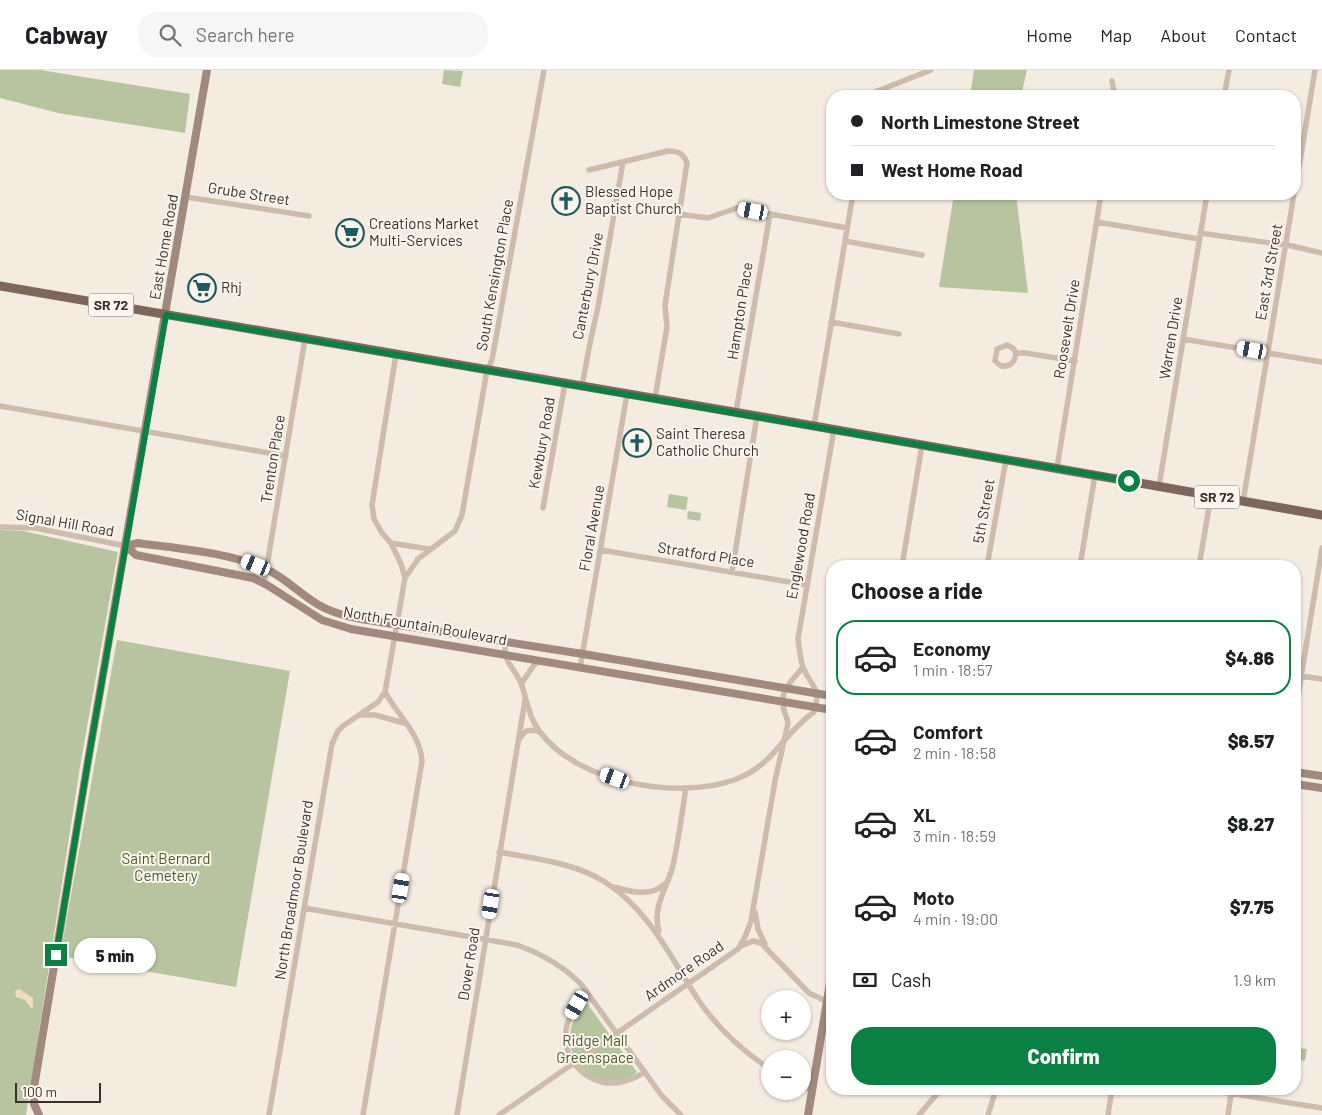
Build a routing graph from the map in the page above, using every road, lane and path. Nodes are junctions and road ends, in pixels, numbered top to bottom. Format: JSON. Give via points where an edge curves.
{"nodes":[{"id":1,"x":207,"y":70,"type":"edge"},
{"id":2,"x":544,"y":70,"type":"edge"},
{"id":3,"x":932,"y":70,"type":"edge"},
{"id":4,"x":1229,"y":70,"type":"edge"},
{"id":5,"x":1315,"y":70,"type":"edge"},
{"id":6,"x":1112,"y":80,"type":"dead end"},
{"id":7,"x":880,"y":90,"type":"edge"},
{"id":8,"x":1114,"y":90,"type":"edge"},
{"id":9,"x":1225,"y":90,"type":"edge"},
{"id":10,"x":1304,"y":138,"type":"joint"},
{"id":11,"x":1301,"y":156,"type":"edge"},
{"id":12,"x":623,"y":162,"type":"junction"},
{"id":13,"x":589,"y":170,"type":"dead end"},
{"id":14,"x":186,"y":197,"type":"junction"},
{"id":15,"x":852,"y":200,"type":"edge"},
{"id":16,"x":1100,"y":200,"type":"edge"},
{"id":17,"x":1206,"y":200,"type":"edge"},
{"id":18,"x":1294,"y":200,"type":"edge"},
{"id":19,"x":679,"y":214,"type":"junction"},
{"id":20,"x":770,"y":214,"type":"junction"},
{"id":21,"x":308,"y":216,"type":"dead end"},
{"id":22,"x":1096,"y":222,"type":"junction"},
{"id":23,"x":847,"y":228,"type":"junction"},
{"id":24,"x":1200,"y":236,"type":"junction"},
{"id":25,"x":845,"y":241,"type":"junction"},
{"id":26,"x":1286,"y":245,"type":"junction"},
{"id":27,"x":1322,"y":253,"type":"edge"},
{"id":28,"x":922,"y":255,"type":"dead end"},
{"id":29,"x":0,"y":286,"type":"edge"},
{"id":30,"x":166,"y":315,"type":"junction"},
{"id":31,"x":831,"y":322,"type":"junction"},
{"id":32,"x":899,"y":334,"type":"dead end"},
{"id":33,"x":305,"y":339,"type":"junction"},
{"id":34,"x":1183,"y":339,"type":"junction"},
{"id":35,"x":1016,"y":353,"type":"dead end"},
{"id":36,"x":1267,"y":353,"type":"junction"},
{"id":37,"x":396,"y":354,"type":"junction"},
{"id":38,"x":1075,"y":361,"type":"junction"},
{"id":39,"x":1322,"y":362,"type":"edge"},
{"id":40,"x":487,"y":370,"type":"junction"},
{"id":41,"x":565,"y":383,"type":"junction"},
{"id":42,"x":582,"y":386,"type":"junction"},
{"id":43,"x":627,"y":394,"type":"junction"},
{"id":44,"x":655,"y":398,"type":"junction"},
{"id":45,"x":0,"y":406,"type":"edge"},
{"id":46,"x":736,"y":412,"type":"junction"},
{"id":47,"x":757,"y":416,"type":"junction"},
{"id":48,"x":814,"y":426,"type":"junction"},
{"id":49,"x":834,"y":429,"type":"junction"},
{"id":50,"x":146,"y":432,"type":"junction"},
{"id":51,"x":922,"y":445,"type":"junction"},
{"id":52,"x":286,"y":456,"type":"junction"},
{"id":53,"x":1006,"y":460,"type":"junction"},
{"id":54,"x":1057,"y":468,"type":"junction"},
{"id":55,"x":1095,"y":475,"type":"junction"},
{"id":56,"x":1158,"y":486,"type":"junction"},
{"id":57,"x":1211,"y":496,"type":"junction"},
{"id":58,"x":1243,"y":502,"type":"junction"},
{"id":59,"x":543,"y":508,"type":"dead end"},
{"id":60,"x":1322,"y":515,"type":"edge"},
{"id":61,"x":0,"y":527,"type":"edge"},
{"id":62,"x":392,"y":543,"type":"junction"},
{"id":63,"x":126,"y":546,"type":"junction"},
{"id":64,"x":1322,"y":548,"type":"edge"},
{"id":65,"x":429,"y":549,"type":"junction"},
{"id":66,"x":601,"y":550,"type":"junction"},
{"id":67,"x":903,"y":560,"type":"edge"},
{"id":68,"x":988,"y":560,"type":"edge"},
{"id":69,"x":1081,"y":560,"type":"edge"},
{"id":70,"x":1200,"y":560,"type":"edge"},
{"id":71,"x":267,"y":570,"type":"junction"},
{"id":72,"x":732,"y":572,"type":"junction"},
{"id":73,"x":405,"y":578,"type":"junction"},
{"id":74,"x":264,"y":583,"type":"junction"},
{"id":75,"x":807,"y":585,"type":"junction"},
{"id":76,"x":397,"y":625,"type":"junction"},
{"id":77,"x":395,"y":637,"type":"junction"},
{"id":78,"x":505,"y":642,"type":"junction"},
{"id":79,"x":583,"y":654,"type":"junction"},
{"id":80,"x":504,"y":655,"type":"junction"},
{"id":81,"x":1301,"y":659,"type":"edge"},
{"id":82,"x":540,"y":661,"type":"junction"},
{"id":83,"x":803,"y":667,"type":"junction"},
{"id":84,"x":580,"y":668,"type":"junction"},
{"id":85,"x":1301,"y":676,"type":"edge"},
{"id":86,"x":1322,"y":679,"type":"edge"},
{"id":87,"x":521,"y":684,"type":"junction"},
{"id":88,"x":785,"y":689,"type":"junction"},
{"id":89,"x":385,"y":692,"type":"junction"},
{"id":90,"x":818,"y":693,"type":"junction"},
{"id":91,"x":826,"y":695,"type":"edge"},
{"id":92,"x":525,"y":698,"type":"junction"},
{"id":93,"x":783,"y":702,"type":"junction"},
{"id":94,"x":815,"y":708,"type":"junction"},
{"id":95,"x":826,"y":709,"type":"edge"},
{"id":96,"x":360,"y":715,"type":"junction"},
{"id":97,"x":405,"y":724,"type":"junction"},
{"id":98,"x":541,"y":734,"type":"junction"},
{"id":99,"x":784,"y":740,"type":"junction"},
{"id":100,"x":519,"y":741,"type":"junction"},
{"id":101,"x":1301,"y":773,"type":"edge"},
{"id":102,"x":1322,"y":776,"type":"edge"},
{"id":103,"x":1301,"y":785,"type":"edge"},
{"id":104,"x":686,"y":788,"type":"junction"},
{"id":105,"x":1322,"y":788,"type":"edge"},
{"id":106,"x":499,"y":852,"type":"junction"},
{"id":107,"x":667,"y":882,"type":"junction"},
{"id":108,"x":610,"y":886,"type":"junction"},
{"id":109,"x":754,"y":906,"type":"junction"},
{"id":110,"x":304,"y":908,"type":"junction"},
{"id":111,"x":395,"y":924,"type":"junction"},
{"id":112,"x":661,"y":938,"type":"junction"},
{"id":113,"x":486,"y":939,"type":"junction"},
{"id":114,"x":768,"y":947,"type":"junction"},
{"id":115,"x":738,"y":948,"type":"junction"},
{"id":116,"x":689,"y":983,"type":"junction"},
{"id":117,"x":587,"y":992,"type":"junction"},
{"id":118,"x":826,"y":1001,"type":"edge"},
{"id":119,"x":826,"y":1022,"type":"edge"},
{"id":120,"x":617,"y":1033,"type":"junction"},
{"id":121,"x":761,"y":1063,"type":"edge"},
{"id":122,"x":573,"y":1064,"type":"junction"},
{"id":123,"x":645,"y":1072,"type":"junction"},
{"id":124,"x":812,"y":1090,"type":"joint"},
{"id":125,"x":936,"y":1095,"type":"edge"},
{"id":126,"x":994,"y":1095,"type":"edge"},
{"id":127,"x":1111,"y":1095,"type":"edge"},
{"id":128,"x":1232,"y":1095,"type":"edge"},
{"id":129,"x":1238,"y":1095,"type":"edge"},
{"id":130,"x":1322,"y":1108,"type":"edge"},
{"id":131,"x":39,"y":1115,"type":"edge"},
{"id":132,"x":270,"y":1115,"type":"edge"},
{"id":133,"x":363,"y":1115,"type":"edge"},
{"id":134,"x":456,"y":1115,"type":"edge"},
{"id":135,"x":499,"y":1115,"type":"edge"},
{"id":136,"x":681,"y":1115,"type":"edge"},
{"id":137,"x":808,"y":1115,"type":"edge"},
{"id":138,"x":919,"y":1115,"type":"edge"},
{"id":139,"x":988,"y":1115,"type":"edge"},
{"id":140,"x":1108,"y":1115,"type":"edge"},
{"id":141,"x":1228,"y":1115,"type":"edge"}],
"edges":[{"from":1,"to":14,"type":"street","name":"East Home Road"},
{"from":2,"to":40,"type":"street","name":"South Kensington Place","via":[[492,360]]},
{"from":3,"to":7,"type":"street"},
{"from":4,"to":9,"type":"street"},
{"from":5,"to":10,"type":"street","name":"East 3rd Street"},
{"from":6,"to":8,"type":"street"},
{"from":10,"to":11,"type":"street","name":"East 3rd Street"},
{"from":12,"to":13,"type":"street"},
{"from":12,"to":19,"type":"street","via":[[675,151],[684,157],[686,171]]},
{"from":12,"to":42,"type":"street","name":"Canterbury Drive"},
{"from":14,"to":21,"type":"street","name":"Grube Street"},
{"from":14,"to":30,"type":"street","name":"East Home Road"},
{"from":15,"to":23,"type":"street"},
{"from":16,"to":22,"type":"street","name":"Roosevelt Drive"},
{"from":17,"to":24,"type":"street","name":"Warren Drive"},
{"from":18,"to":26,"type":"street","name":"East 3rd Street"},
{"from":19,"to":20,"type":"street","via":[[708,218],[737,208]]},
{"from":19,"to":44,"type":"street","via":[[665,305],[667,327]]},
{"from":20,"to":23,"type":"street"},
{"from":20,"to":46,"type":"street","name":"Hampton Place"},
{"from":22,"to":24,"type":"street"},
{"from":22,"to":38,"type":"street","name":"Roosevelt Drive"},
{"from":23,"to":25,"type":"street"},
{"from":24,"to":26,"type":"street"},
{"from":24,"to":34,"type":"street","name":"Warren Drive"},
{"from":25,"to":28,"type":"street"},
{"from":25,"to":31,"type":"street"},
{"from":26,"to":27,"type":"street"},
{"from":26,"to":36,"type":"street","name":"East 3rd Street"},
{"from":29,"to":30,"type":"main road","number":"SR 72"},
{"from":30,"to":33,"type":"main road","number":"SR 72"},
{"from":30,"to":50,"type":"street","name":"East Home Road"},
{"from":31,"to":32,"type":"street"},
{"from":31,"to":48,"type":"street"},
{"from":33,"to":37,"type":"main road","number":"SR 72"},
{"from":33,"to":52,"type":"street","name":"Trenton Place"},
{"from":34,"to":36,"type":"street"},
{"from":34,"to":56,"type":"street","name":"Warren Drive"},
{"from":35,"to":38,"type":"street"},
{"from":36,"to":39,"type":"street"},
{"from":36,"to":58,"type":"street","name":"East 3rd Street"},
{"from":37,"to":40,"type":"main road","number":"SR 72"},
{"from":37,"to":62,"type":"street","via":[[372,505],[374,519],[382,534]]},
{"from":38,"to":54,"type":"street","name":"Roosevelt Drive"},
{"from":40,"to":41,"type":"main road","number":"SR 72"},
{"from":40,"to":65,"type":"street","name":"South Kensington Place","via":[[462,515],[455,531]]},
{"from":41,"to":42,"type":"main road","number":"SR 72"},
{"from":41,"to":59,"type":"street","name":"Kewbury Road"},
{"from":42,"to":43,"type":"main road","number":"SR 72"},
{"from":43,"to":44,"type":"main road","number":"SR 72"},
{"from":43,"to":66,"type":"street","name":"Floral Avenue"},
{"from":44,"to":46,"type":"main road","number":"SR 72"},
{"from":45,"to":50,"type":"street"},
{"from":46,"to":47,"type":"main road","number":"SR 72"},
{"from":47,"to":48,"type":"main road","number":"SR 72"},
{"from":47,"to":72,"type":"street"},
{"from":48,"to":49,"type":"main road","number":"SR 72"},
{"from":49,"to":51,"type":"main road","number":"SR 72"},
{"from":49,"to":75,"type":"street","name":"Englewood Road"},
{"from":50,"to":52,"type":"street"},
{"from":50,"to":63,"type":"street","name":"East Home Road"},
{"from":51,"to":53,"type":"main road","number":"SR 72"},
{"from":51,"to":67,"type":"street"},
{"from":52,"to":71,"type":"street","name":"Trenton Place"},
{"from":53,"to":54,"type":"main road","number":"SR 72"},
{"from":53,"to":68,"type":"street","name":"5th Street"},
{"from":54,"to":55,"type":"main road","number":"SR 72"},
{"from":55,"to":56,"type":"main road","number":"SR 72"},
{"from":55,"to":69,"type":"street"},
{"from":56,"to":57,"type":"main road","number":"SR 72"},
{"from":57,"to":58,"type":"main road","number":"SR 72"},
{"from":57,"to":70,"type":"street"},
{"from":58,"to":60,"type":"main road","number":"SR 72"},
{"from":61,"to":63,"type":"street","name":"Signal Hill Road","via":[[35,528]]},
{"from":62,"to":65,"type":"street"},
{"from":62,"to":73,"type":"street"},
{"from":63,"to":71,"type":"street","name":"North Fountain Boulevard","via":[[138,543],[205,553],[246,561]]},
{"from":63,"to":74,"type":"street","name":"North Fountain Boulevard","via":[[136,555],[241,574]]},
{"from":63,"to":131,"type":"street","name":"East Home Road","via":[[35,1081],[34,1104]]},
{"from":64,"to":81,"type":"street"},
{"from":65,"to":73,"type":"street","name":"South Kensington Place"},
{"from":66,"to":72,"type":"street","name":"Stratford Place"},
{"from":66,"to":79,"type":"street","name":"Floral Avenue"},
{"from":71,"to":74,"type":"street","name":"Trenton Place"},
{"from":71,"to":76,"type":"street","name":"North Fountain Boulevard","via":[[315,603],[353,618]]},
{"from":72,"to":75,"type":"street","name":"Stratford Place"},
{"from":73,"to":76,"type":"street"},
{"from":74,"to":77,"type":"street","name":"North Fountain Boulevard","via":[[322,620]]},
{"from":75,"to":83,"type":"street","name":"Englewood Road","via":[[798,639]]},
{"from":76,"to":77,"type":"street"},
{"from":76,"to":78,"type":"street","name":"North Fountain Boulevard"},
{"from":77,"to":80,"type":"street","name":"North Fountain Boulevard"},
{"from":77,"to":89,"type":"street"},
{"from":78,"to":79,"type":"street","name":"North Fountain Boulevard"},
{"from":78,"to":80,"type":"street"},
{"from":79,"to":84,"type":"street","name":"Floral Avenue"},
{"from":79,"to":88,"type":"street","name":"North Fountain Boulevard"},
{"from":80,"to":82,"type":"street","name":"North Fountain Boulevard"},
{"from":80,"to":87,"type":"street"},
{"from":82,"to":84,"type":"street","name":"North Fountain Boulevard"},
{"from":82,"to":87,"type":"street"},
{"from":83,"to":88,"type":"street"},
{"from":83,"to":90,"type":"street","name":"Englewood Road"},
{"from":84,"to":93,"type":"street","name":"North Fountain Boulevard"},
{"from":85,"to":86,"type":"street"},
{"from":87,"to":92,"type":"street"},
{"from":88,"to":90,"type":"street","name":"North Fountain Boulevard"},
{"from":88,"to":93,"type":"street","name":"Ardmore Road"},
{"from":89,"to":96,"type":"street","name":"North Broadmoor Boulevard","via":[[378,702]]},
{"from":89,"to":97,"type":"street"},
{"from":90,"to":91,"type":"street","name":"North Fountain Boulevard"},
{"from":90,"to":94,"type":"street"},
{"from":92,"to":98,"type":"street"},
{"from":92,"to":100,"type":"street","name":"Dover Road"},
{"from":93,"to":94,"type":"street","name":"North Fountain Boulevard"},
{"from":93,"to":99,"type":"street","name":"Ardmore Road","via":[[788,723]]},
{"from":94,"to":95,"type":"street","name":"North Fountain Boulevard"},
{"from":94,"to":99,"type":"street"},
{"from":96,"to":97,"type":"street"},
{"from":96,"to":110,"type":"street","name":"North Broadmoor Boulevard","via":[[343,726],[332,744]]},
{"from":97,"to":111,"type":"street","via":[[419,743],[422,761]]},
{"from":98,"to":100,"type":"street","via":[[535,730],[526,731]]},
{"from":98,"to":104,"type":"street","via":[[571,759],[600,773],[637,784]]},
{"from":99,"to":104,"type":"street","via":[[775,753],[750,773],[720,783]]},
{"from":99,"to":109,"type":"street","name":"Ardmore Road"},
{"from":100,"to":106,"type":"street","name":"Dover Road"},
{"from":101,"to":102,"type":"street"},
{"from":103,"to":105,"type":"street"},
{"from":104,"to":107,"type":"street","via":[[674,860]]},
{"from":106,"to":108,"type":"street","via":[[564,864]]},
{"from":106,"to":113,"type":"street","name":"Dover Road"},
{"from":107,"to":108,"type":"street","via":[[649,892]]},
{"from":107,"to":112,"type":"street","via":[[657,911]]},
{"from":108,"to":112,"type":"street","via":[[641,913]]},
{"from":109,"to":114,"type":"street","via":[[758,929]]},
{"from":109,"to":115,"type":"street","name":"Ardmore Road","via":[[749,928]]},
{"from":110,"to":111,"type":"street"},
{"from":110,"to":132,"type":"street","name":"North Broadmoor Boulevard"},
{"from":111,"to":113,"type":"street"},
{"from":111,"to":133,"type":"street"},
{"from":112,"to":116,"type":"street"},
{"from":113,"to":117,"type":"street","via":[[517,945],[547,958],[570,973]]},
{"from":113,"to":134,"type":"street","name":"Dover Road"},
{"from":114,"to":115,"type":"street","via":[[753,941]]},
{"from":114,"to":118,"type":"street","via":[[809,993]]},
{"from":115,"to":116,"type":"street","name":"Ardmore Road"},
{"from":116,"to":120,"type":"street","name":"Ardmore Road"},
{"from":116,"to":121,"type":"street","via":[[722,1029]]},
{"from":117,"to":120,"type":"street"},
{"from":117,"to":122,"type":"street","via":[[571,1015],[566,1031]]},
{"from":119,"to":124,"type":"street"},
{"from":120,"to":122,"type":"street","name":"Ardmore Road"},
{"from":120,"to":123,"type":"street"},
{"from":122,"to":123,"type":"street","via":[[591,1078],[606,1083],[623,1082]]},
{"from":122,"to":135,"type":"street","name":"Ardmore Road"},
{"from":123,"to":136,"type":"street"},
{"from":124,"to":137,"type":"street"},
{"from":125,"to":138,"type":"street"},
{"from":126,"to":139,"type":"street"},
{"from":127,"to":140,"type":"street"},
{"from":128,"to":141,"type":"street"},
{"from":129,"to":130,"type":"street"}]}
